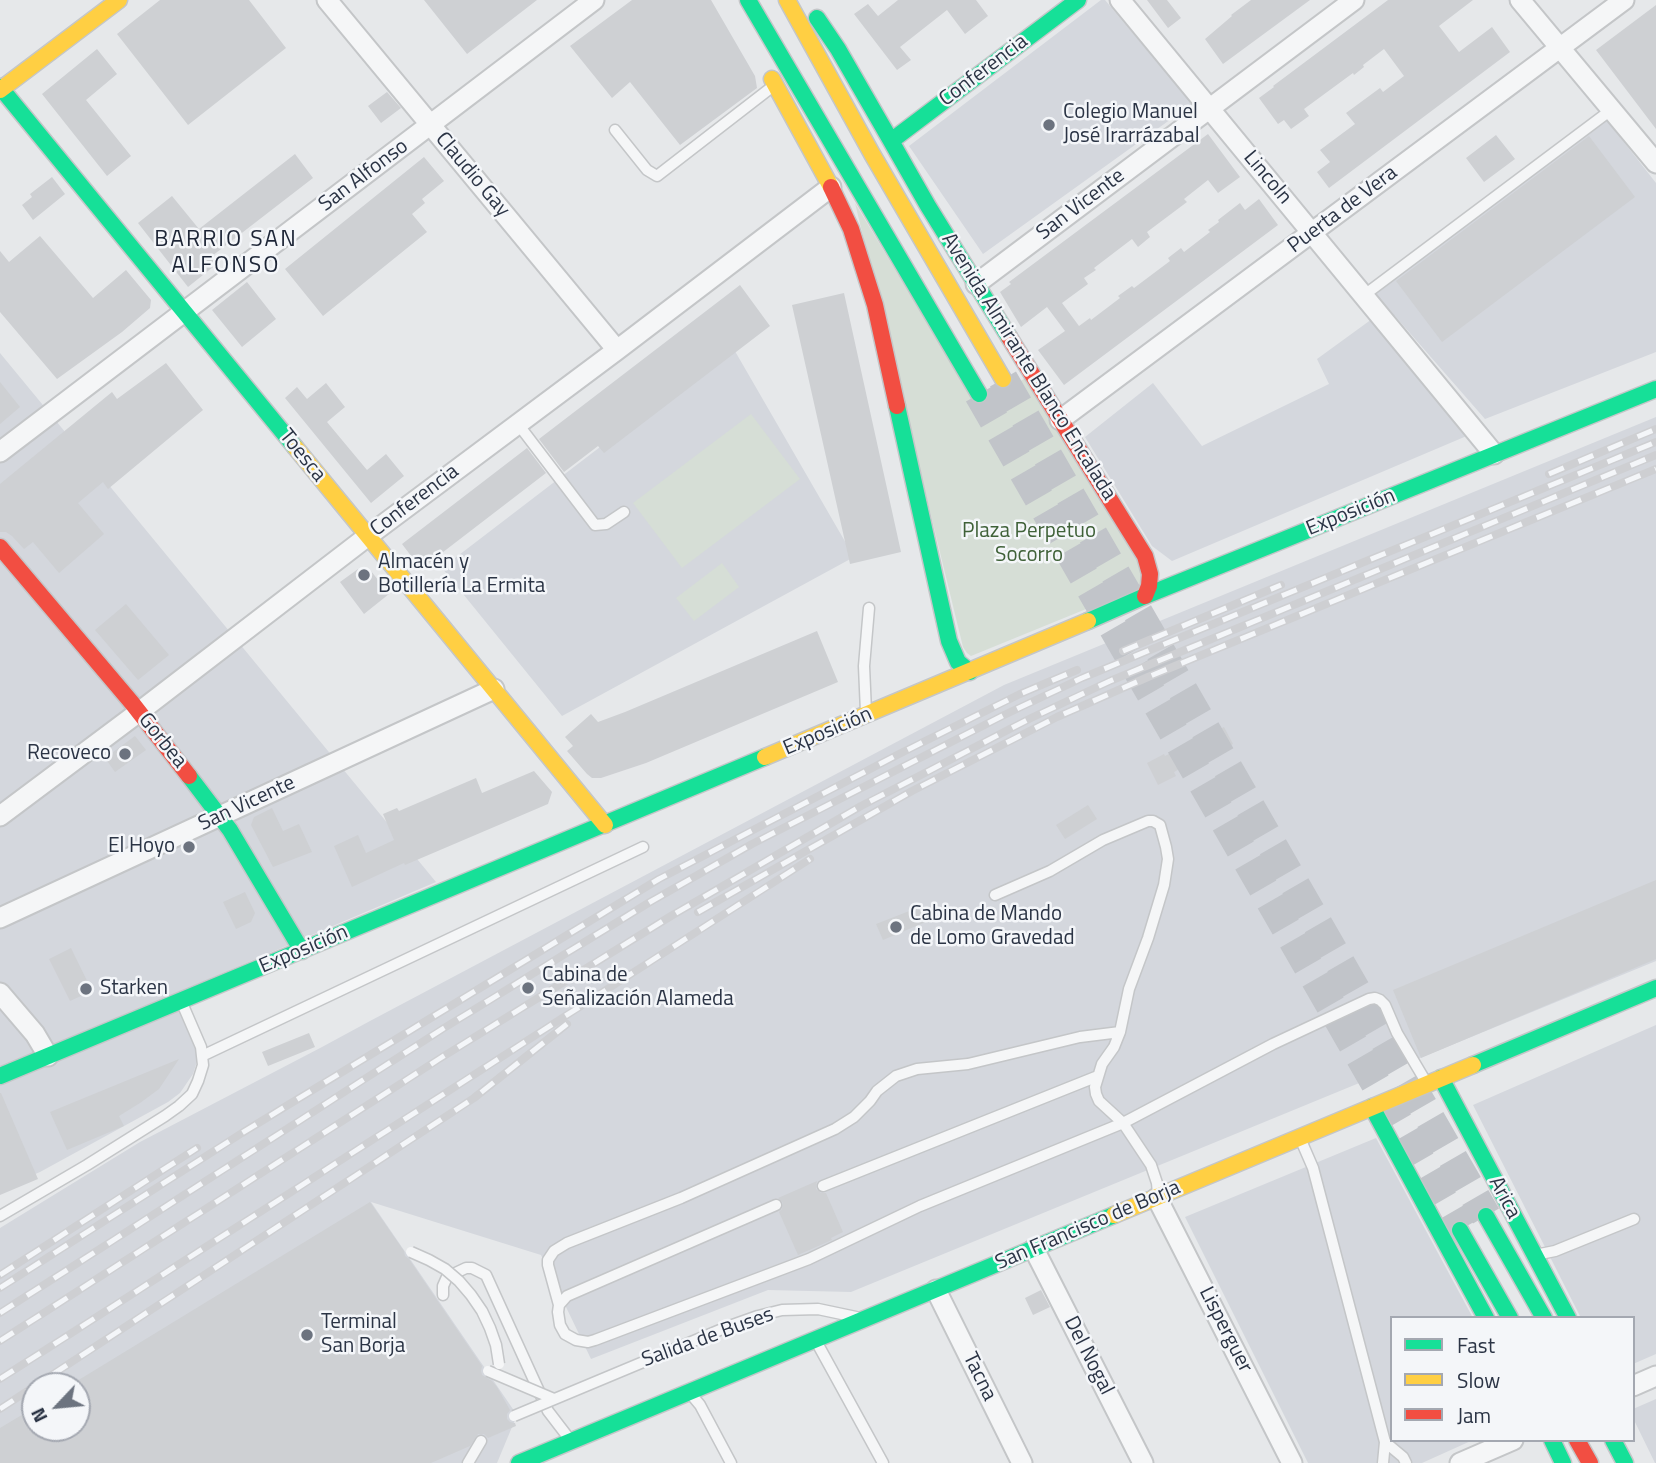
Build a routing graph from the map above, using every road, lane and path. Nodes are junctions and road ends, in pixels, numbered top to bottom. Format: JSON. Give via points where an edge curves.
{"nodes":[{"id":1,"x":119,"y":0,"type":"edge"},
{"id":2,"x":327,"y":0,"type":"edge"},
{"id":3,"x":594,"y":0,"type":"edge"},
{"id":4,"x":742,"y":0,"type":"edge"},
{"id":5,"x":748,"y":0,"type":"edge"},
{"id":6,"x":788,"y":0,"type":"edge"},
{"id":7,"x":804,"y":0,"type":"edge"},
{"id":8,"x":1077,"y":0,"type":"edge"},
{"id":9,"x":1120,"y":0,"type":"edge"},
{"id":10,"x":1354,"y":0,"type":"edge"},
{"id":11,"x":1520,"y":0,"type":"edge"},
{"id":12,"x":1624,"y":0,"type":"edge"},
{"id":13,"x":1060,"y":5,"type":"edge"},
{"id":14,"x":756,"y":42,"type":"dead end"},
{"id":15,"x":1560,"y":49,"type":"junction"},
{"id":16,"x":765,"y":64,"type":"dead end"},
{"id":17,"x":775,"y":85,"type":"junction"},
{"id":18,"x":1,"y":89,"type":"edge"},
{"id":19,"x":1209,"y":109,"type":"junction"},
{"id":20,"x":1611,"y":110,"type":"junction"},
{"id":21,"x":430,"y":125,"type":"junction"},
{"id":22,"x":615,"y":130,"type":"dead end"},
{"id":23,"x":891,"y":141,"type":"junction"},
{"id":24,"x":1655,"y":161,"type":"edge"},
{"id":25,"x":831,"y":187,"type":"junction"},
{"id":26,"x":1312,"y":233,"type":"junction"},
{"id":27,"x":976,"y":284,"type":"junction"},
{"id":28,"x":1363,"y":296,"type":"junction"},
{"id":29,"x":184,"y":312,"type":"junction"},
{"id":30,"x":617,"y":350,"type":"junction"},
{"id":31,"x":1003,"y":379,"type":"tunnel mouth"},
{"id":32,"x":1656,"y":389,"type":"edge"},
{"id":33,"x":978,"y":394,"type":"tunnel mouth"},
{"id":34,"x":1060,"y":420,"type":"junction"},
{"id":35,"x":518,"y":424,"type":"junction"},
{"id":36,"x":0,"y":453,"type":"edge"},
{"id":37,"x":1494,"y":454,"type":"junction"},
{"id":38,"x":624,"y":512,"type":"dead end"},
{"id":39,"x":368,"y":536,"type":"junction"},
{"id":40,"x":0,"y":547,"type":"edge"},
{"id":41,"x":1145,"y":596,"type":"junction"},
{"id":42,"x":869,"y":608,"type":"dead end"},
{"id":43,"x":970,"y":672,"type":"junction"},
{"id":44,"x":494,"y":690,"type":"junction"},
{"id":45,"x":139,"y":712,"type":"junction"},
{"id":46,"x":866,"y":716,"type":"junction"},
{"id":47,"x":0,"y":816,"type":"edge"},
{"id":48,"x":220,"y":817,"type":"junction"},
{"id":49,"x":605,"y":825,"type":"junction"},
{"id":50,"x":643,"y":847,"type":"dead end"},
{"id":51,"x":995,"y":895,"type":"dead end"},
{"id":52,"x":0,"y":918,"type":"edge"},
{"id":53,"x":302,"y":951,"type":"junction"},
{"id":54,"x":1656,"y":988,"type":"edge"},
{"id":55,"x":0,"y":993,"type":"edge"},
{"id":56,"x":181,"y":1001,"type":"junction"},
{"id":57,"x":1120,"y":1032,"type":"junction"},
{"id":58,"x":48,"y":1056,"type":"junction"},
{"id":59,"x":202,"y":1056,"type":"junction"},
{"id":60,"x":0,"y":1076,"type":"edge"},
{"id":61,"x":1098,"y":1076,"type":"junction"},
{"id":62,"x":1434,"y":1081,"type":"junction"},
{"id":63,"x":1371,"y":1107,"type":"junction"},
{"id":64,"x":1123,"y":1123,"type":"junction"},
{"id":65,"x":1299,"y":1137,"type":"junction"},
{"id":66,"x":823,"y":1186,"type":"dead end"},
{"id":67,"x":1157,"y":1198,"type":"junction"},
{"id":68,"x":776,"y":1205,"type":"dead end"},
{"id":69,"x":0,"y":1216,"type":"edge"},
{"id":70,"x":1486,"y":1216,"type":"tunnel mouth"},
{"id":71,"x":1634,"y":1219,"type":"dead end"},
{"id":72,"x":1460,"y":1230,"type":"tunnel mouth"},
{"id":73,"x":1034,"y":1249,"type":"junction"},
{"id":74,"x":411,"y":1252,"type":"dead end"},
{"id":75,"x":1535,"y":1255,"type":"junction"},
{"id":76,"x":936,"y":1290,"type":"junction"},
{"id":77,"x":443,"y":1294,"type":"dead end"},
{"id":78,"x":559,"y":1305,"type":"junction"},
{"id":79,"x":1485,"y":1316,"type":"edge"},
{"id":80,"x":1509,"y":1316,"type":"edge"},
{"id":81,"x":1543,"y":1316,"type":"edge"},
{"id":82,"x":1567,"y":1316,"type":"edge"},
{"id":83,"x":867,"y":1319,"type":"junction"},
{"id":84,"x":816,"y":1340,"type":"junction"},
{"id":85,"x":499,"y":1364,"type":"dead end"},
{"id":86,"x":488,"y":1371,"type":"dead end"},
{"id":87,"x":1656,"y":1376,"type":"edge"},
{"id":88,"x":1635,"y":1385,"type":"edge"},
{"id":89,"x":690,"y":1392,"type":"junction"},
{"id":90,"x":554,"y":1399,"type":"junction"},
{"id":91,"x":514,"y":1416,"type":"dead end"},
{"id":92,"x":481,"y":1441,"type":"dead end"},
{"id":93,"x":571,"y":1441,"type":"junction"},
{"id":94,"x":1385,"y":1442,"type":"junction"},
{"id":95,"x":1508,"y":1442,"type":"edge"},
{"id":96,"x":1553,"y":1442,"type":"edge"},
{"id":97,"x":1578,"y":1442,"type":"edge"},
{"id":98,"x":1613,"y":1442,"type":"edge"},
{"id":99,"x":554,"y":1457,"type":"edge"},
{"id":100,"x":468,"y":1463,"type":"edge"},
{"id":101,"x":519,"y":1463,"type":"edge"},
{"id":102,"x":731,"y":1463,"type":"edge"},
{"id":103,"x":883,"y":1463,"type":"edge"},
{"id":104,"x":1022,"y":1463,"type":"edge"},
{"id":105,"x":1143,"y":1463,"type":"edge"},
{"id":106,"x":1292,"y":1463,"type":"edge"},
{"id":107,"x":1383,"y":1463,"type":"edge"},
{"id":108,"x":1406,"y":1463,"type":"edge"},
{"id":109,"x":1460,"y":1463,"type":"edge"},
{"id":110,"x":1563,"y":1463,"type":"edge"},
{"id":111,"x":1590,"y":1463,"type":"edge"},
{"id":112,"x":1625,"y":1463,"type":"edge"}],
"edges":[{"from":1,"to":18,"type":"street"},
{"from":2,"to":21,"type":"street","name":"Claudio Gay"},
{"from":3,"to":21,"type":"street","name":"San Alfonso"},
{"from":4,"to":14,"type":"street"},
{"from":5,"to":33,"type":"street"},
{"from":6,"to":31,"type":"street","name":"Avenida Almirante Blanco Encalada"},
{"from":7,"to":23,"type":"street","name":"Avenida Almirante Blanco Encalada"},
{"from":8,"to":13,"type":"street","name":"Conferencia"},
{"from":9,"to":19,"type":"street","name":"Lincoln"},
{"from":10,"to":19,"type":"street","name":"San Vicente"},
{"from":11,"to":15,"type":"street"},
{"from":12,"to":15,"type":"street","name":"Puerta de Vera"},
{"from":13,"to":23,"type":"street","name":"Conferencia"},
{"from":15,"to":20,"type":"street"},
{"from":15,"to":26,"type":"street","name":"Puerta de Vera"},
{"from":16,"to":17,"type":"street"},
{"from":17,"to":22,"type":"lane","via":[[657,176]]},
{"from":17,"to":25,"type":"street"},
{"from":18,"to":29,"type":"street","name":"Toesca"},
{"from":19,"to":26,"type":"street","name":"Lincoln"},
{"from":19,"to":27,"type":"street","name":"San Vicente"},
{"from":20,"to":24,"type":"street"},
{"from":20,"to":28,"type":"lane"},
{"from":21,"to":29,"type":"street","name":"San Alfonso"},
{"from":21,"to":30,"type":"street","name":"Claudio Gay"},
{"from":23,"to":27,"type":"street","name":"Avenida Almirante Blanco Encalada"},
{"from":25,"to":30,"type":"street","name":"Conferencia"},
{"from":25,"to":43,"type":"street","via":[[851,229],[875,306],[949,641],[958,662]]},
{"from":26,"to":28,"type":"street","name":"Lincoln"},
{"from":26,"to":34,"type":"street","name":"Puerta de Vera"},
{"from":27,"to":34,"type":"street","name":"Avenida Almirante Blanco Encalada"},
{"from":28,"to":37,"type":"street","name":"Lincoln"},
{"from":29,"to":36,"type":"street","name":"San Alfonso"},
{"from":29,"to":39,"type":"street","name":"Toesca"},
{"from":30,"to":35,"type":"street","name":"Conferencia"},
{"from":32,"to":37,"type":"street","name":"Exposición"},
{"from":34,"to":41,"type":"street","name":"Avenida Almirante Blanco Encalada","via":[[1145,556],[1150,575]]},
{"from":35,"to":38,"type":"lane","via":[[595,525],[606,524]]},
{"from":35,"to":39,"type":"street","name":"Conferencia"},
{"from":37,"to":41,"type":"street","name":"Exposición"},
{"from":39,"to":44,"type":"street","name":"Toesca"},
{"from":39,"to":45,"type":"street","name":"Conferencia"},
{"from":40,"to":45,"type":"street","name":"Gorbea"},
{"from":41,"to":43,"type":"street","name":"Exposición"},
{"from":42,"to":46,"type":"lane"},
{"from":43,"to":46,"type":"street","name":"Exposición"},
{"from":44,"to":48,"type":"street","name":"San Vicente"},
{"from":44,"to":49,"type":"street","name":"Toesca"},
{"from":45,"to":47,"type":"street","name":"Conferencia"},
{"from":45,"to":48,"type":"street","name":"Gorbea"},
{"from":46,"to":49,"type":"street","name":"Exposición"},
{"from":48,"to":52,"type":"street","name":"San Vicente"},
{"from":48,"to":53,"type":"street","name":"Gorbea"},
{"from":49,"to":53,"type":"street","name":"Exposición"},
{"from":50,"to":59,"type":"lane"},
{"from":51,"to":57,"type":"lane","via":[[1103,840],[1148,821],[1160,825],[1167,847],[1166,877],[1129,989]]},
{"from":53,"to":56,"type":"street","name":"Exposición"},
{"from":54,"to":62,"type":"street","name":"San Francisco de Borja"},
{"from":55,"to":58,"type":"street"},
{"from":56,"to":58,"type":"street","name":"Exposición"},
{"from":56,"to":59,"type":"lane"},
{"from":57,"to":61,"type":"lane"},
{"from":57,"to":78,"type":"lane","via":[[896,1076],[835,1129],[554,1251],[548,1265]]},
{"from":58,"to":60,"type":"street","name":"Exposición"},
{"from":59,"to":69,"type":"lane","via":[[198,1082],[180,1106]]},
{"from":61,"to":64,"type":"lane","via":[[1099,1101]]},
{"from":61,"to":66,"type":"lane"},
{"from":62,"to":63,"type":"street","name":"San Francisco de Borja"},
{"from":62,"to":64,"type":"lane","via":[[1397,1033],[1385,1005],[1369,999]]},
{"from":62,"to":75,"type":"street","name":"Arica"},
{"from":63,"to":65,"type":"street","name":"San Francisco de Borja"},
{"from":63,"to":79,"type":"street"},
{"from":64,"to":67,"type":"lane","via":[[1151,1165]]},
{"from":64,"to":78,"type":"lane","via":[[920,1206],[809,1259],[595,1340],[576,1340],[565,1334],[558,1318]]},
{"from":65,"to":67,"type":"street","name":"San Francisco de Borja"},
{"from":65,"to":94,"type":"lane","via":[[1313,1168]]},
{"from":67,"to":73,"type":"street","name":"San Francisco de Borja"},
{"from":67,"to":106,"type":"street","name":"Lisperguer"},
{"from":68,"to":78,"type":"lane","via":[[572,1293]]},
{"from":70,"to":81,"type":"street","name":"Arica"},
{"from":71,"to":75,"type":"lane"},
{"from":72,"to":80,"type":"street"},
{"from":73,"to":76,"type":"street","name":"San Francisco de Borja"},
{"from":73,"to":105,"type":"street","name":"Del Nogal"},
{"from":74,"to":85,"type":"lane","bridge":true,"via":[[445,1269],[471,1295],[490,1328]]},
{"from":75,"to":82,"type":"street","name":"Arica"},
{"from":76,"to":83,"type":"street","name":"San Francisco de Borja"},
{"from":76,"to":104,"type":"street","name":"Tacna"},
{"from":77,"to":93,"type":"lane","via":[[447,1278],[466,1268],[486,1275],[548,1411]]},
{"from":83,"to":84,"type":"street","name":"San Francisco de Borja"},
{"from":83,"to":90,"type":"lane","name":"Salida de Buses","bridge":true,"via":[[818,1309],[758,1316]]},
{"from":84,"to":89,"type":"street","name":"San Francisco de Borja"},
{"from":84,"to":103,"type":"lane"},
{"from":86,"to":90,"type":"lane","bridge":true},
{"from":87,"to":88,"type":"street"},
{"from":89,"to":93,"type":"street","name":"San Francisco de Borja"},
{"from":89,"to":102,"type":"lane"},
{"from":90,"to":91,"type":"lane","name":"Salida de Buses","bridge":true},
{"from":92,"to":100,"type":"lane"},
{"from":93,"to":99,"type":"street","name":"San Francisco de Borja"},
{"from":94,"to":107,"type":"lane"},
{"from":94,"to":108,"type":"lane"},
{"from":95,"to":109,"type":"street"},
{"from":96,"to":110,"type":"street"},
{"from":97,"to":111,"type":"street"},
{"from":98,"to":112,"type":"street"},
{"from":99,"to":101,"type":"street","name":"San Francisco de Borja"}]}
